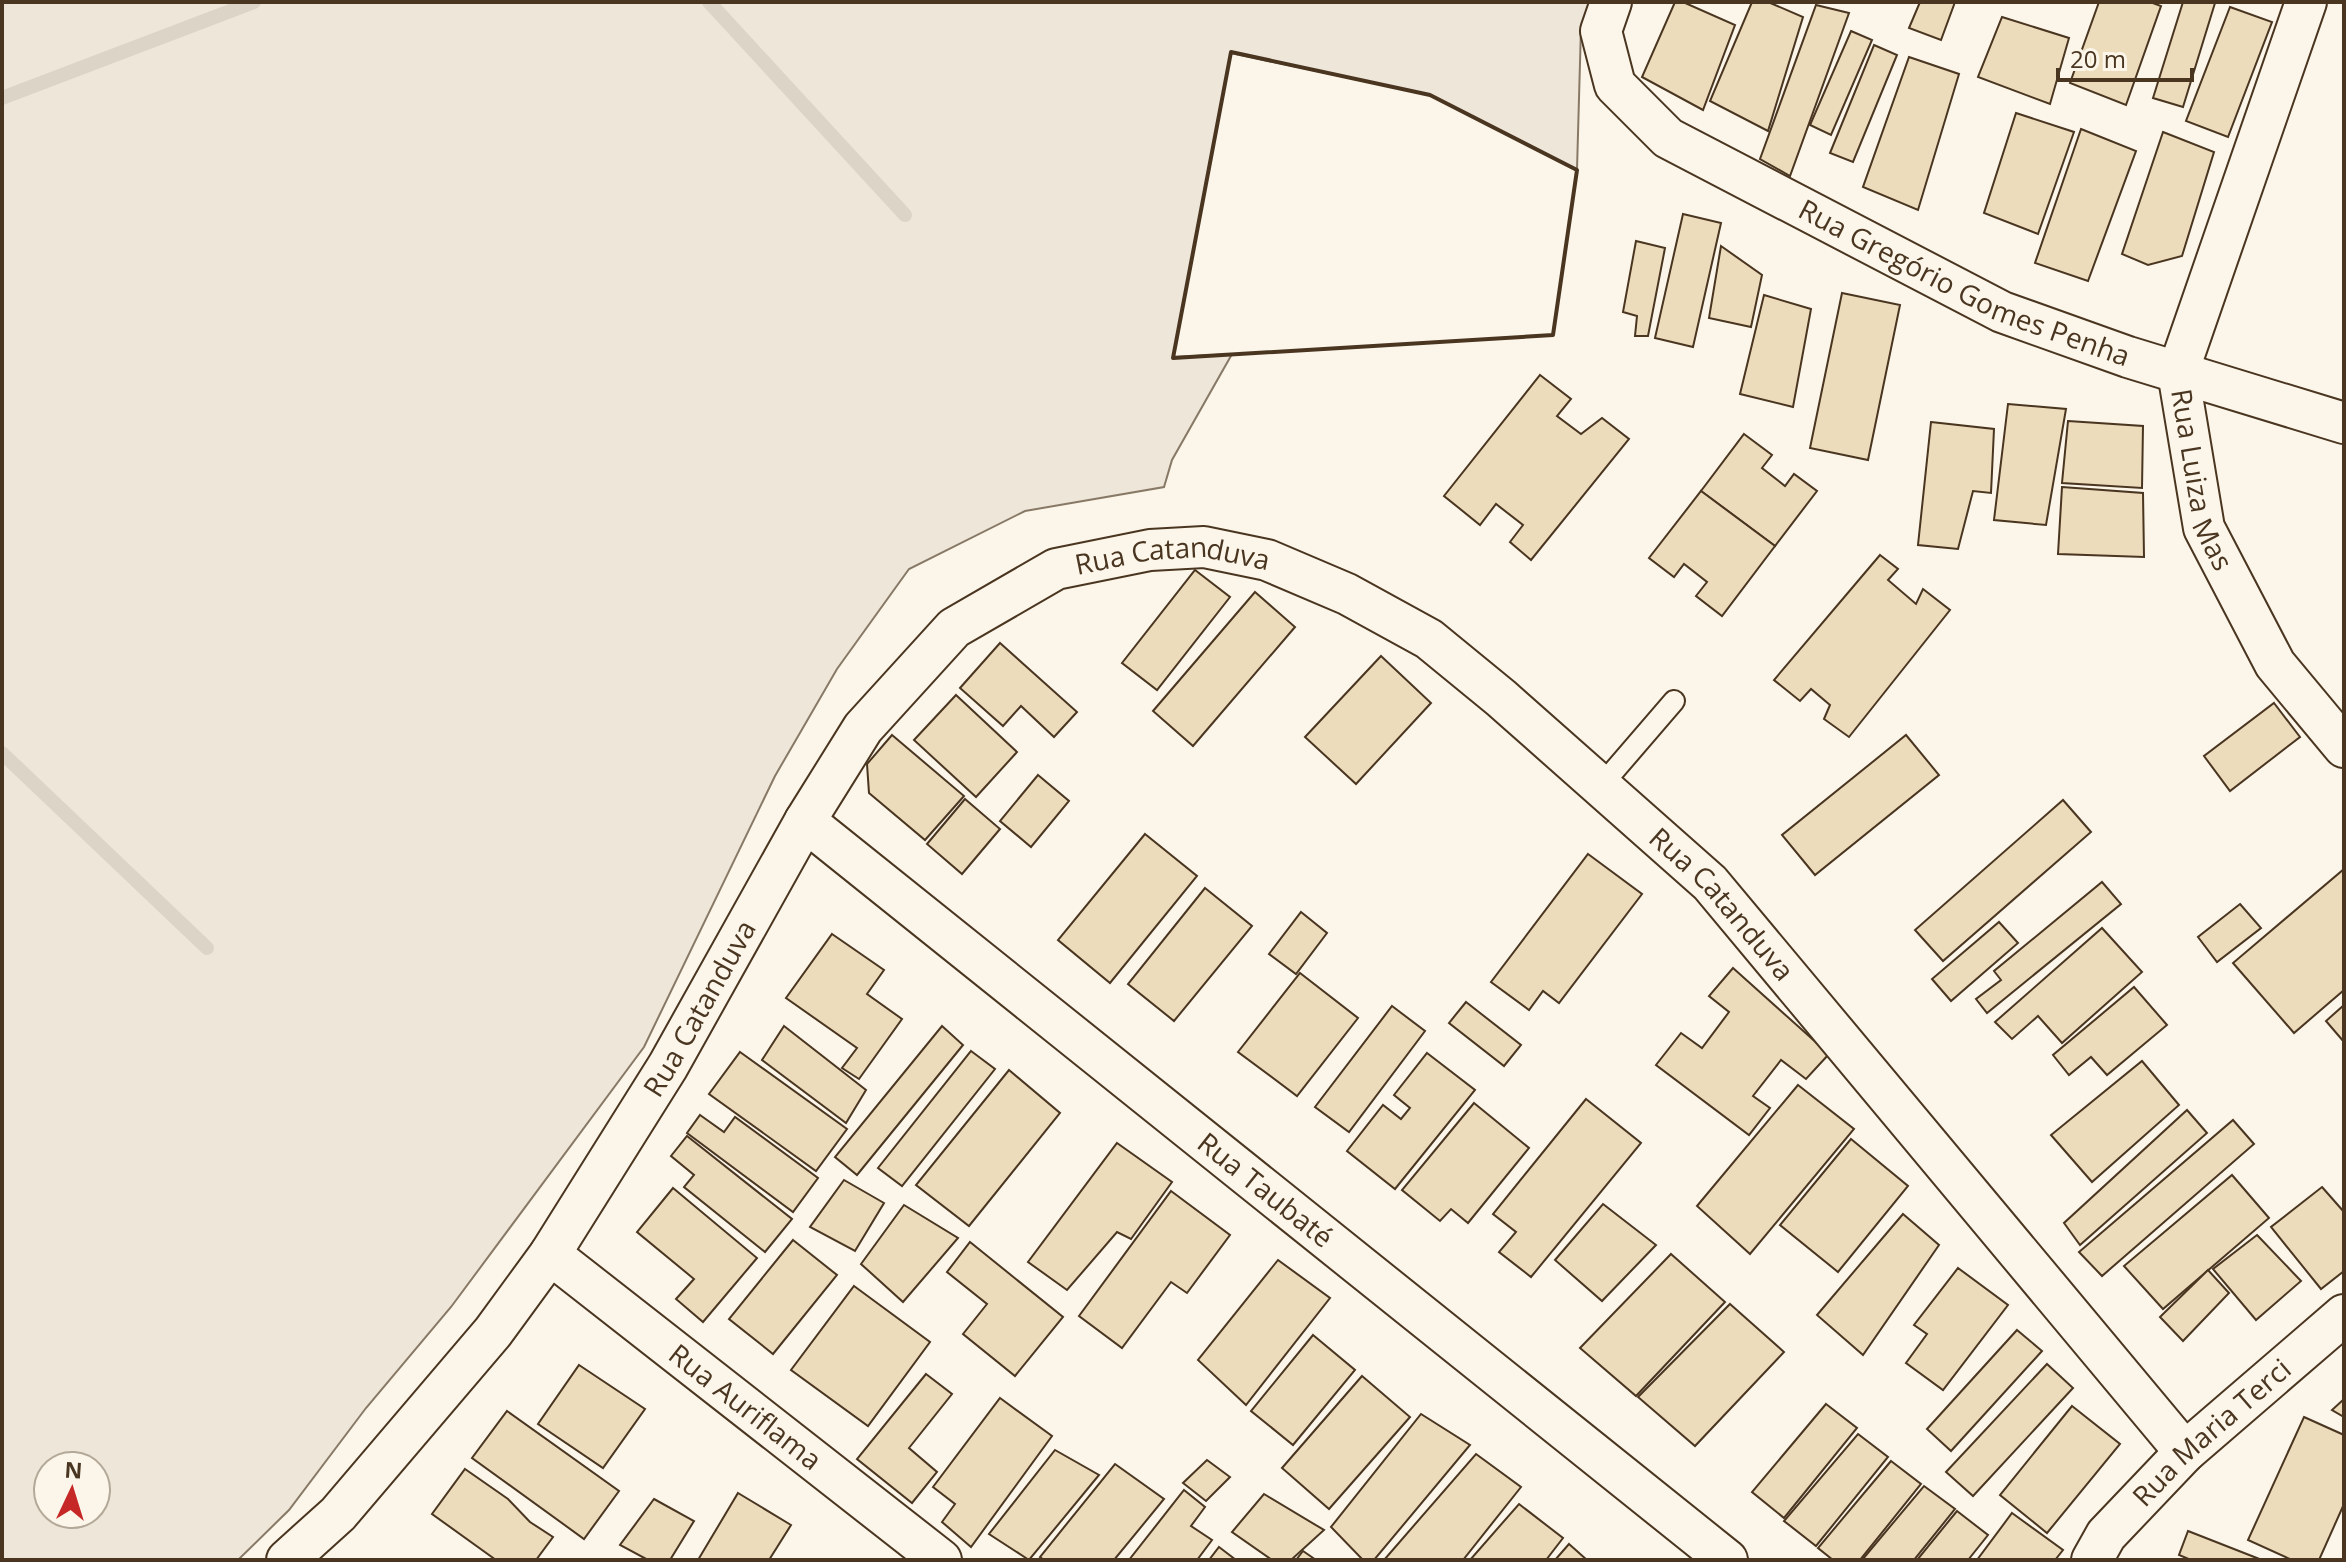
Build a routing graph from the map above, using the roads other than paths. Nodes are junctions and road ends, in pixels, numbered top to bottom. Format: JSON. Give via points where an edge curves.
{"nodes":[{"id":1,"x":1611,"y":2,"type":"edge"},
{"id":2,"x":2306,"y":2,"type":"edge"},
{"id":3,"x":2178,"y":372,"type":"junction"},
{"id":4,"x":2344,"y":423,"type":"edge"},
{"id":5,"x":1674,"y":701,"type":"dead end"},
{"id":6,"x":2344,"y":747,"type":"edge"},
{"id":7,"x":1600,"y":787,"type":"junction"},
{"id":8,"x":805,"y":821,"type":"junction"},
{"id":9,"x":550,"y":1254,"type":"junction"},
{"id":10,"x":2344,"y":1315,"type":"edge"},
{"id":11,"x":2185,"y":1452,"type":"junction"},
{"id":12,"x":287,"y":1560,"type":"edge"},
{"id":13,"x":941,"y":1560,"type":"edge"},
{"id":14,"x":1727,"y":1560,"type":"edge"},
{"id":15,"x":2092,"y":1560,"type":"edge"}],
"edges":[{"from":1,"to":3,"type":"street","name":"Rua Gregório Gomes Penha","via":[[1601,31],[1615,85],[1668,138],[2002,312]]},
{"from":2,"to":3,"type":"street","name":"Rua Luiza Mas"},
{"from":3,"to":4,"type":"street","name":"Rua Gregório Gomes Penha"},
{"from":3,"to":6,"type":"street","name":"Rua Luiza Mas","via":[[2204,528],[2275,664]]},
{"from":5,"to":7,"type":"lane"},
{"from":7,"to":8,"type":"street","name":"Rua Catanduva","via":[[1429,639],[1347,594],[1267,560],[1204,547],[1150,550],[1056,569],[954,628],[863,728]]},
{"from":7,"to":11,"type":"street","name":"Rua Catanduva","via":[[1710,883]]},
{"from":8,"to":9,"type":"street","name":"Rua Catanduva","via":[[668,1066]]},
{"from":8,"to":14,"type":"street","name":"Rua Taubaté"},
{"from":9,"to":12,"type":"street","name":"Rua Catanduva","via":[[493,1332],[359,1490]]},
{"from":9,"to":13,"type":"street","name":"Rua Auriflama"},
{"from":10,"to":11,"type":"street","name":"Rua Maria Terci"},
{"from":11,"to":15,"type":"street","name":"Rua Maria Terci","via":[[2106,1535]]}]}
